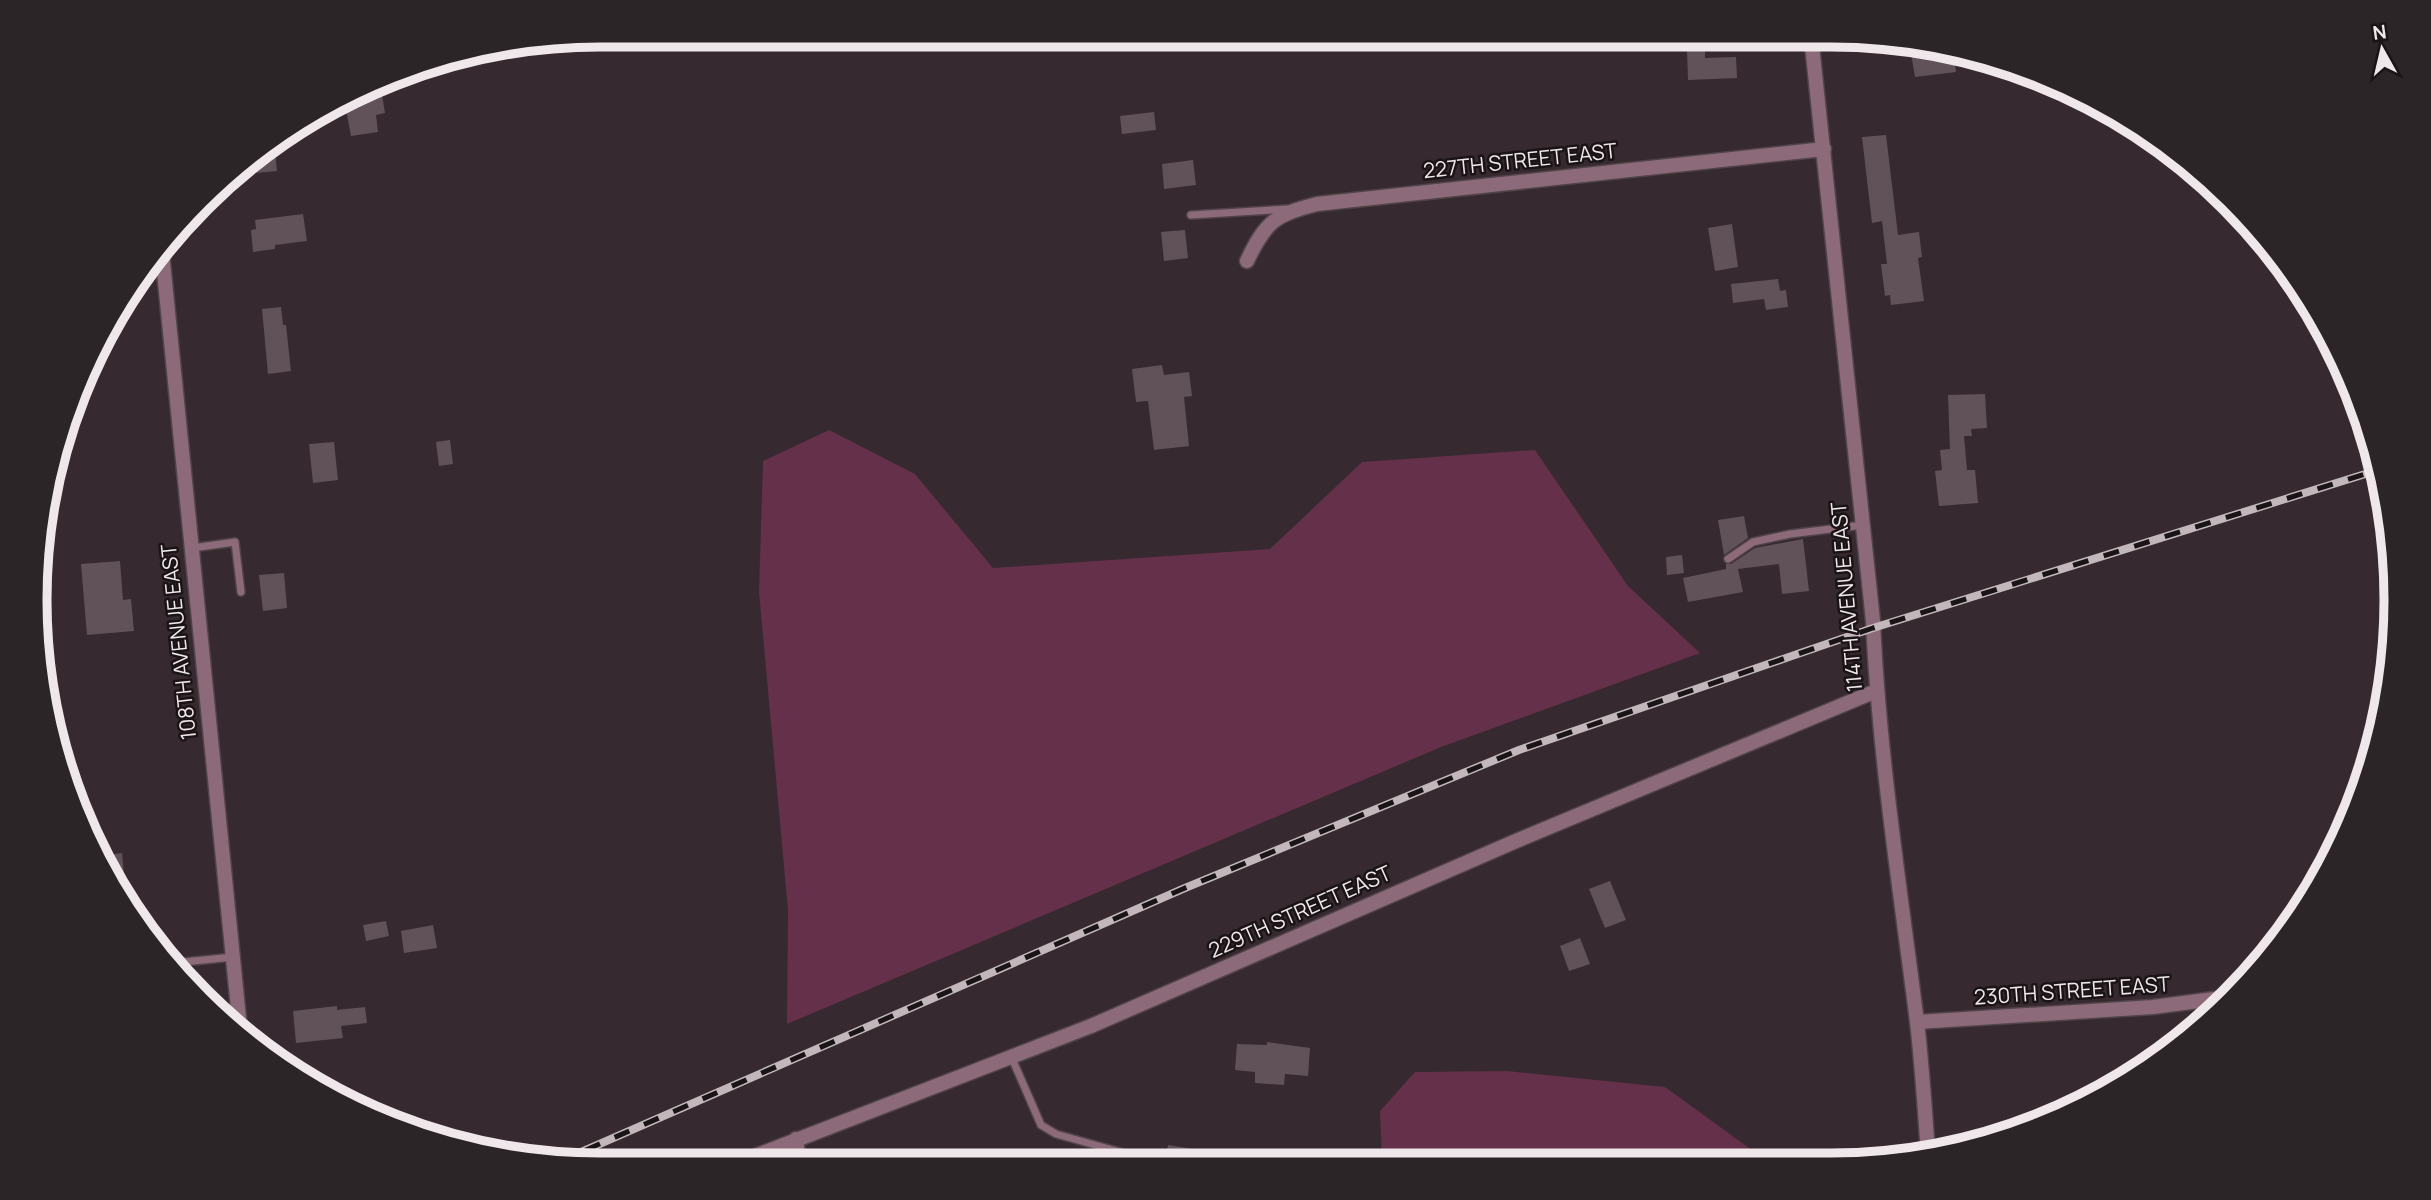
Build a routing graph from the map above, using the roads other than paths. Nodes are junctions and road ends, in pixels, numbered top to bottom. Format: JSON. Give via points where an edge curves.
{"nodes":[{"id":1,"x":1812,"y":47,"type":"edge"},
{"id":2,"x":1824,"y":149,"type":"junction"},
{"id":3,"x":1298,"y":209,"type":"junction"},
{"id":4,"x":1191,"y":215,"type":"dead end"},
{"id":5,"x":164,"y":261,"type":"edge"},
{"id":6,"x":1247,"y":261,"type":"dead end"},
{"id":7,"x":1863,"y":525,"type":"junction"},
{"id":8,"x":191,"y":549,"type":"junction"},
{"id":9,"x":1728,"y":559,"type":"dead end"},
{"id":10,"x":242,"y":592,"type":"dead end"},
{"id":11,"x":1876,"y":691,"type":"junction"},
{"id":12,"x":233,"y":957,"type":"junction"},
{"id":13,"x":182,"y":962,"type":"edge"},
{"id":14,"x":2213,"y":999,"type":"edge"},
{"id":15,"x":239,"y":1019,"type":"edge"},
{"id":16,"x":1917,"y":1022,"type":"junction"},
{"id":17,"x":1010,"y":1056,"type":"junction"},
{"id":18,"x":796,"y":1139,"type":"junction"},
{"id":19,"x":1927,"y":1144,"type":"edge"},
{"id":20,"x":762,"y":1153,"type":"edge"},
{"id":21,"x":798,"y":1153,"type":"edge"},
{"id":22,"x":1124,"y":1153,"type":"edge"}],
"edges":[{"from":1,"to":2,"type":"street","name":"114TH AVENUE EAST"},
{"from":2,"to":3,"type":"street","name":"227TH STREET EAST"},
{"from":2,"to":7,"type":"street","name":"114TH AVENUE EAST"},
{"from":3,"to":4,"type":"lane"},
{"from":3,"to":6,"type":"street","name":"227TH STREET EAST","via":[[1278,216],[1267,227]]},
{"from":5,"to":8,"type":"street","name":"108TH AVENUE EAST"},
{"from":7,"to":9,"type":"lane","via":[[1753,542]]},
{"from":7,"to":11,"type":"street","name":"114TH AVENUE EAST"},
{"from":8,"to":10,"type":"lane","via":[[235,542]]},
{"from":8,"to":12,"type":"street","name":"108TH AVENUE EAST"},
{"from":11,"to":16,"type":"street","name":"114TH AVENUE EAST"},
{"from":11,"to":17,"type":"street","name":"229TH STREET EAST","via":[[1522,838],[1091,1026]]},
{"from":12,"to":13,"type":"lane"},
{"from":12,"to":15,"type":"street","name":"108TH AVENUE EAST"},
{"from":14,"to":16,"type":"street","name":"230TH STREET EAST"},
{"from":16,"to":19,"type":"street","name":"114TH AVENUE EAST"},
{"from":17,"to":18,"type":"street","name":"229TH STREET EAST"},
{"from":17,"to":22,"type":"lane","via":[[1041,1125]]},
{"from":18,"to":20,"type":"street","name":"229TH STREET EAST"},
{"from":18,"to":21,"type":"street"}]}
